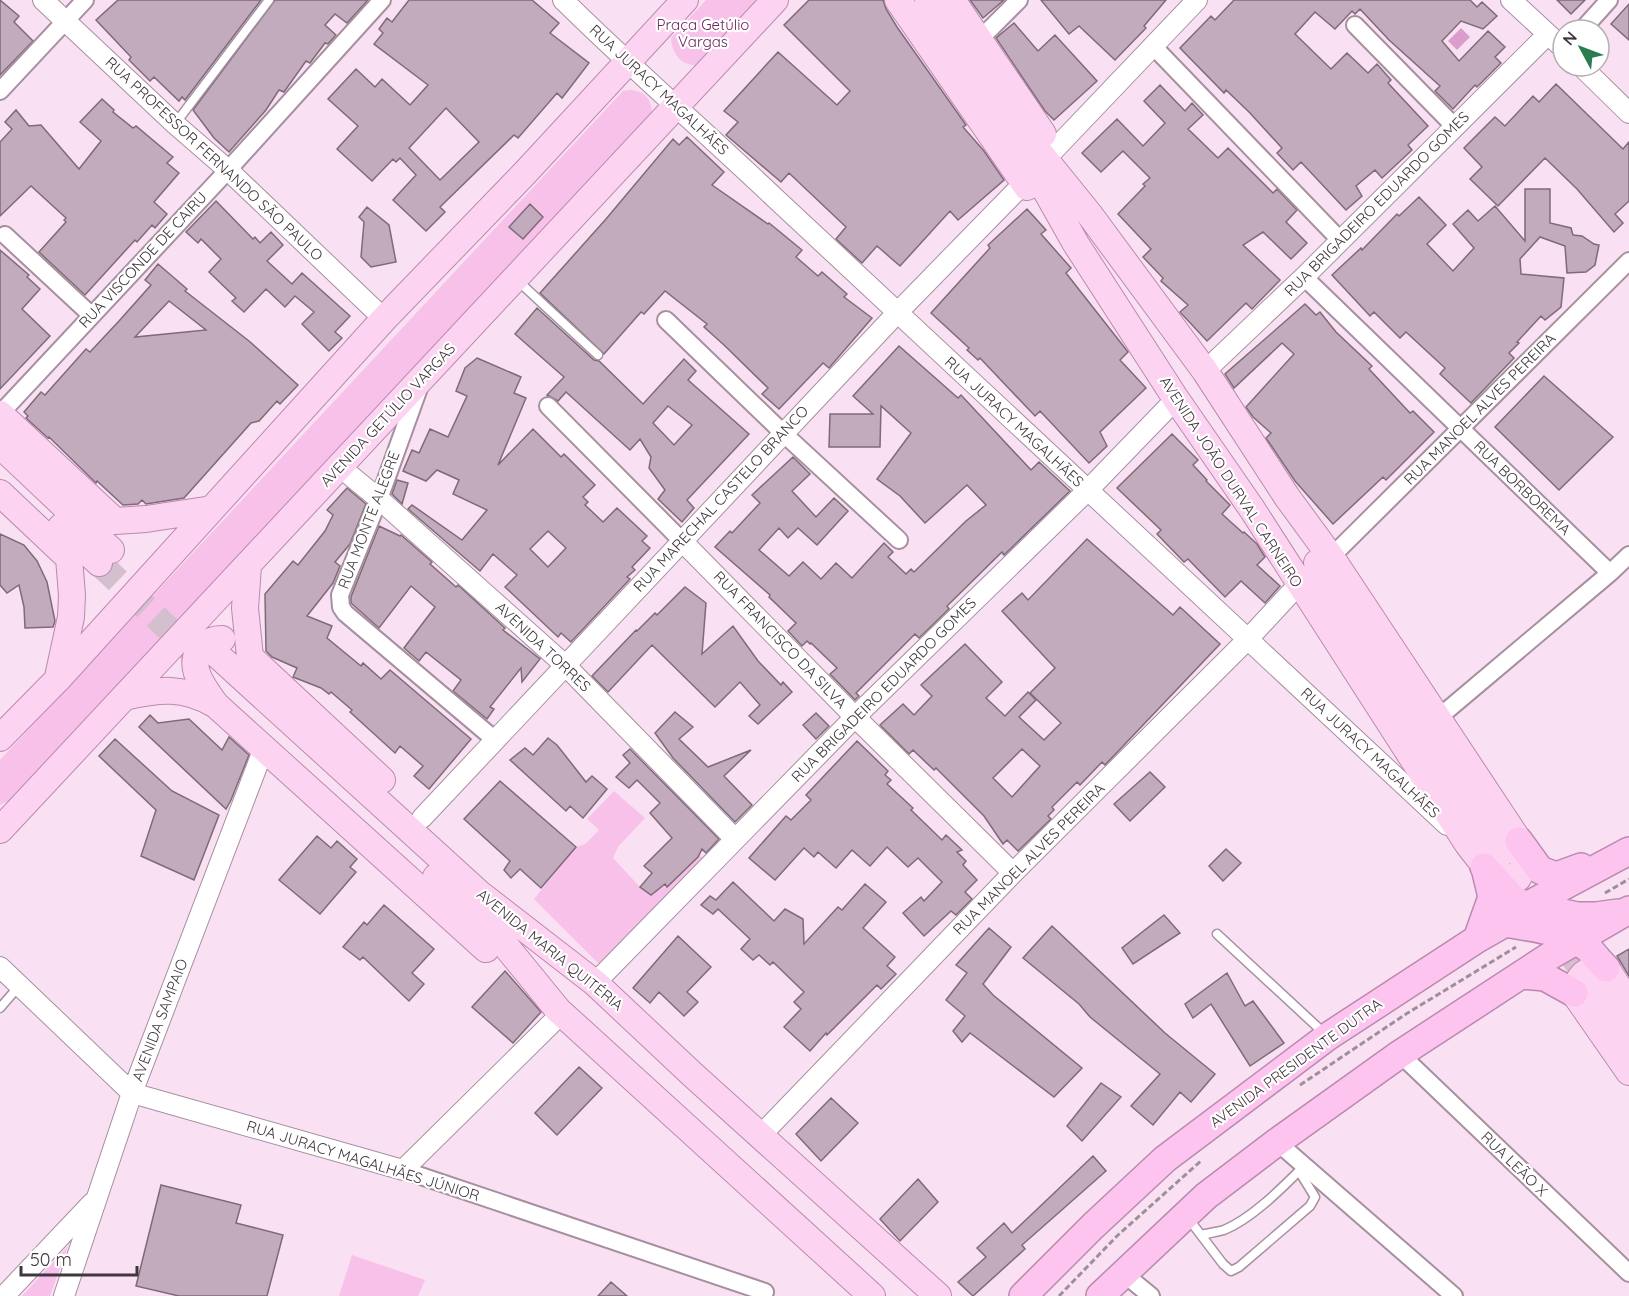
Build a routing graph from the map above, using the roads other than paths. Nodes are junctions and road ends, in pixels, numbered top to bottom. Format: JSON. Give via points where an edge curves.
{"nodes":[{"id":1,"x":43,"y":0,"type":"edge"},
{"id":2,"x":85,"y":0,"type":"edge"},
{"id":3,"x":269,"y":0,"type":"edge"},
{"id":4,"x":382,"y":0,"type":"edge"},
{"id":5,"x":563,"y":0,"type":"edge"},
{"id":6,"x":685,"y":0,"type":"edge"},
{"id":7,"x":775,"y":0,"type":"edge"},
{"id":8,"x":898,"y":0,"type":"edge"},
{"id":9,"x":928,"y":0,"type":"edge"},
{"id":10,"x":952,"y":0,"type":"edge"},
{"id":11,"x":1019,"y":0,"type":"edge"},
{"id":12,"x":1197,"y":0,"type":"edge"},
{"id":13,"x":1511,"y":0,"type":"edge"},
{"id":14,"x":1609,"y":0,"type":"edge"},
{"id":15,"x":1593,"y":18,"type":"edge"},
{"id":16,"x":65,"y":21,"type":"junction"},
{"id":17,"x":1355,"y":26,"type":"dead end"},
{"id":18,"x":1547,"y":34,"type":"junction"},
{"id":19,"x":1551,"y":38,"type":"edge"},
{"id":20,"x":979,"y":40,"type":"junction"},
{"id":21,"x":1154,"y":47,"type":"junction"},
{"id":22,"x":626,"y":62,"type":"junction"},
{"id":23,"x":1593,"y":78,"type":"edge"},
{"id":24,"x":988,"y":90,"type":"junction"},
{"id":25,"x":0,"y":91,"type":"edge"},
{"id":26,"x":677,"y":106,"type":"junction"},
{"id":27,"x":1629,"y":113,"type":"edge"},
{"id":28,"x":176,"y":124,"type":"junction"},
{"id":29,"x":1455,"y":127,"type":"junction"},
{"id":30,"x":1054,"y":150,"type":"junction"},
{"id":31,"x":228,"y":170,"type":"junction"},
{"id":32,"x":1024,"y":183,"type":"junction"},
{"id":33,"x":1090,"y":215,"type":"junction"},
{"id":34,"x":5,"y":235,"type":"dead end"},
{"id":35,"x":1340,"y":240,"type":"junction"},
{"id":36,"x":1076,"y":244,"type":"junction"},
{"id":37,"x":1629,"y":261,"type":"edge"},
{"id":38,"x":1304,"y":277,"type":"junction"},
{"id":39,"x":514,"y":278,"type":"junction"},
{"id":40,"x":897,"y":313,"type":"junction"},
{"id":41,"x":91,"y":315,"type":"junction"},
{"id":42,"x":384,"y":319,"type":"junction"},
{"id":43,"x":666,"y":320,"type":"dead end"},
{"id":44,"x":598,"y":355,"type":"dead end"},
{"id":45,"x":1205,"y":371,"type":"junction"},
{"id":46,"x":423,"y":379,"type":"junction"},
{"id":47,"x":1176,"y":399,"type":"junction"},
{"id":48,"x":548,"y":406,"type":"dead end"},
{"id":49,"x":0,"y":414,"type":"edge"},
{"id":50,"x":1461,"y":429,"type":"junction"},
{"id":51,"x":783,"y":433,"type":"junction"},
{"id":52,"x":0,"y":445,"type":"edge"},
{"id":53,"x":340,"y":467,"type":"junction"},
{"id":54,"x":0,"y":469,"type":"edge"},
{"id":55,"x":1088,"y":490,"type":"junction"},
{"id":56,"x":0,"y":493,"type":"edge"},
{"id":57,"x":1287,"y":497,"type":"junction"},
{"id":58,"x":379,"y":499,"type":"junction"},
{"id":59,"x":212,"y":509,"type":"junction"},
{"id":60,"x":1259,"y":520,"type":"junction"},
{"id":61,"x":115,"y":521,"type":"junction"},
{"id":62,"x":899,"y":540,"type":"dead end"},
{"id":63,"x":682,"y":541,"type":"junction"},
{"id":64,"x":1629,"y":555,"type":"edge"},
{"id":65,"x":1331,"y":557,"type":"junction"},
{"id":66,"x":69,"y":558,"type":"junction"},
{"id":67,"x":248,"y":566,"type":"junction"},
{"id":68,"x":1610,"y":573,"type":"junction"},
{"id":69,"x":1299,"y":584,"type":"junction"},
{"id":70,"x":1343,"y":612,"type":"junction"},
{"id":71,"x":1248,"y":639,"type":"junction"},
{"id":72,"x":250,"y":657,"type":"junction"},
{"id":73,"x":566,"y":666,"type":"junction"},
{"id":74,"x":58,"y":679,"type":"junction"},
{"id":75,"x":124,"y":698,"type":"junction"},
{"id":76,"x":216,"y":705,"type":"junction"},
{"id":77,"x":855,"y":717,"type":"junction"},
{"id":78,"x":1438,"y":718,"type":"junction"},
{"id":79,"x":0,"y":738,"type":"edge"},
{"id":80,"x":494,"y":740,"type":"junction"},
{"id":81,"x":264,"y":748,"type":"junction"},
{"id":82,"x":422,"y":818,"type":"junction"},
{"id":83,"x":0,"y":830,"type":"edge"},
{"id":84,"x":735,"y":839,"type":"junction"},
{"id":85,"x":1467,"y":843,"type":"junction"},
{"id":86,"x":1629,"y":851,"type":"edge"},
{"id":87,"x":1502,"y":853,"type":"junction"},
{"id":88,"x":1603,"y":864,"type":"junction"},
{"id":89,"x":1013,"y":873,"type":"junction"},
{"id":90,"x":1530,"y":904,"type":"junction"},
{"id":91,"x":1625,"y":913,"type":"edge"},
{"id":92,"x":1217,"y":934,"type":"dead end"},
{"id":93,"x":1510,"y":935,"type":"junction"},
{"id":94,"x":1476,"y":939,"type":"junction"},
{"id":95,"x":1575,"y":941,"type":"junction"},
{"id":96,"x":0,"y":967,"type":"edge"},
{"id":97,"x":1521,"y":975,"type":"junction"},
{"id":98,"x":593,"y":981,"type":"junction"},
{"id":99,"x":1592,"y":984,"type":"junction"},
{"id":100,"x":20,"y":986,"type":"junction"},
{"id":101,"x":1629,"y":1003,"type":"edge"},
{"id":102,"x":0,"y":1008,"type":"edge"},
{"id":103,"x":559,"y":1012,"type":"junction"},
{"id":104,"x":1327,"y":1037,"type":"junction"},
{"id":105,"x":1629,"y":1038,"type":"edge"},
{"id":106,"x":1400,"y":1054,"type":"junction"},
{"id":107,"x":1629,"y":1072,"type":"edge"},
{"id":108,"x":132,"y":1093,"type":"junction"},
{"id":109,"x":761,"y":1135,"type":"junction"},
{"id":110,"x":1277,"y":1142,"type":"junction"},
{"id":111,"x":1302,"y":1168,"type":"junction"},
{"id":112,"x":403,"y":1170,"type":"junction"},
{"id":113,"x":96,"y":1199,"type":"junction"},
{"id":114,"x":1193,"y":1225,"type":"junction"},
{"id":115,"x":1629,"y":1273,"type":"edge"},
{"id":116,"x":1123,"y":1274,"type":"junction"},
{"id":117,"x":911,"y":1284,"type":"edge"},
{"id":118,"x":765,"y":1292,"type":"dead end"},
{"id":119,"x":1448,"y":1294,"type":"edge"},
{"id":120,"x":4,"y":1296,"type":"edge"},
{"id":121,"x":64,"y":1296,"type":"edge"},
{"id":122,"x":872,"y":1296,"type":"edge"},
{"id":123,"x":938,"y":1296,"type":"edge"},
{"id":124,"x":1023,"y":1296,"type":"edge"},
{"id":125,"x":1100,"y":1296,"type":"edge"},
{"id":126,"x":1150,"y":1296,"type":"edge"}],
"edges":[{"from":1,"to":16,"type":"street","name":"RUA PROFESSOR FERNANDO SÃO PAULO"},
{"from":2,"to":16,"type":"street"},
{"from":3,"to":28,"type":"lane"},
{"from":4,"to":31,"type":"street","name":"RUA VISCONDE DE CAIRU"},
{"from":5,"to":22,"type":"street","name":"RUA JURACY MAGALHÃES"},
{"from":6,"to":22,"type":"main road"},
{"from":7,"to":26,"type":"main road","name":"AVENIDA GETÚLIO VARGAS"},
{"from":8,"to":32,"type":"main road"},
{"from":9,"to":24,"type":"main road","name":"AVENIDA JOÃO DURVAL CARNEIRO"},
{"from":10,"to":20,"type":"main road"},
{"from":11,"to":20,"type":"street"},
{"from":12,"to":21,"type":"street"},
{"from":13,"to":18,"type":"street"},
{"from":14,"to":15,"type":"street"},
{"from":16,"to":25,"type":"street"},
{"from":16,"to":28,"type":"street","name":"RUA PROFESSOR FERNANDO SÃO PAULO"},
{"from":17,"to":29,"type":"street"},
{"from":18,"to":19,"type":"street"},
{"from":18,"to":29,"type":"street","name":"RUA BRIGADEIRO EDUARDO GOMES"},
{"from":20,"to":30,"type":"main road"},
{"from":21,"to":30,"type":"street"},
{"from":21,"to":35,"type":"street"},
{"from":22,"to":26,"type":"street","name":"RUA JURACY MAGALHÃES"},
{"from":22,"to":42,"type":"main road"},
{"from":23,"to":27,"type":"street"},
{"from":24,"to":33,"type":"main road","name":"AVENIDA JOÃO DURVAL CARNEIRO"},
{"from":24,"to":36,"type":"main road","name":"AVENIDA JOÃO DURVAL CARNEIRO"},
{"from":26,"to":39,"type":"main road","name":"AVENIDA GETÚLIO VARGAS"},
{"from":26,"to":40,"type":"street","name":"RUA JURACY MAGALHÃES"},
{"from":28,"to":31,"type":"street","name":"RUA PROFESSOR FERNANDO SÃO PAULO"},
{"from":29,"to":35,"type":"street","name":"RUA BRIGADEIRO EDUARDO GOMES"},
{"from":30,"to":33,"type":"main road"},
{"from":31,"to":41,"type":"street","name":"RUA VISCONDE DE CAIRU"},
{"from":31,"to":42,"type":"street","name":"RUA PROFESSOR FERNANDO SÃO PAULO"},
{"from":32,"to":36,"type":"main road"},
{"from":32,"to":40,"type":"street","name":"RUA MARECHAL CASTELO BRANCO"},
{"from":33,"to":45,"type":"main road","name":"AVENIDA JOÃO DURVAL CARNEIRO"},
{"from":34,"to":41,"type":"street"},
{"from":35,"to":38,"type":"street","name":"RUA BRIGADEIRO EDUARDO GOMES"},
{"from":36,"to":47,"type":"main road","name":"AVENIDA JOÃO DURVAL CARNEIRO"},
{"from":37,"to":50,"type":"street","name":"RUA MANOEL ALVES PEREIRA"},
{"from":38,"to":45,"type":"street","name":"RUA BRIGADEIRO EDUARDO GOMES"},
{"from":38,"to":50,"type":"street","name":"RUA BORBOREMA"},
{"from":39,"to":44,"type":"lane"},
{"from":39,"to":46,"type":"main road","name":"AVENIDA GETÚLIO VARGAS"},
{"from":40,"to":51,"type":"street","name":"RUA MARECHAL CASTELO BRANCO"},
{"from":40,"to":55,"type":"street","name":"RUA JURACY MAGALHÃES"},
{"from":41,"to":49,"type":"street","name":"RUA VISCONDE DE CAIRU"},
{"from":42,"to":59,"type":"main road"},
{"from":43,"to":51,"type":"street"},
{"from":45,"to":57,"type":"main road","name":"AVENIDA JOÃO DURVAL CARNEIRO"},
{"from":46,"to":53,"type":"main road","name":"AVENIDA GETÚLIO VARGAS"},
{"from":46,"to":58,"type":"street","name":"RUA MONTE ALEGRE"},
{"from":47,"to":55,"type":"street","name":"RUA BRIGADEIRO EDUARDO GOMES"},
{"from":47,"to":60,"type":"main road","name":"AVENIDA JOÃO DURVAL CARNEIRO"},
{"from":48,"to":63,"type":"street","name":"RUA FRANCISCO DA SILVA"},
{"from":49,"to":61,"type":"main road"},
{"from":50,"to":65,"type":"street","name":"RUA MANOEL ALVES PEREIRA"},
{"from":50,"to":68,"type":"street","name":"RUA BORBOREMA"},
{"from":51,"to":62,"type":"street"},
{"from":51,"to":63,"type":"street","name":"RUA MARECHAL CASTELO BRANCO"},
{"from":52,"to":54,"type":"main road","via":[[105,557]]},
{"from":53,"to":58,"type":"street","name":"AVENIDA TORRES"},
{"from":53,"to":67,"type":"main road","name":"AVENIDA GETÚLIO VARGAS"},
{"from":55,"to":71,"type":"street","name":"RUA JURACY MAGALHÃES"},
{"from":55,"to":77,"type":"street","name":"RUA BRIGADEIRO EDUARDO GOMES"},
{"from":56,"to":66,"type":"main road"},
{"from":57,"to":65,"type":"main road","name":"AVENIDA JOÃO DURVAL CARNEIRO"},
{"from":57,"to":70,"type":"main road"},
{"from":58,"to":73,"type":"street","name":"AVENIDA TORRES"},
{"from":58,"to":80,"type":"street","name":"RUA MONTE ALEGRE","via":[[340,595],[341,607]]},
{"from":59,"to":61,"type":"main road"},
{"from":59,"to":74,"type":"main road"},
{"from":60,"to":69,"type":"main road","name":"AVENIDA JOÃO DURVAL CARNEIRO"},
{"from":60,"to":70,"type":"main road"},
{"from":61,"to":66,"type":"main road","via":[[123,552],[111,572],[94,574]]},
{"from":63,"to":73,"type":"street","name":"RUA MARECHAL CASTELO BRANCO"},
{"from":63,"to":77,"type":"street","name":"RUA FRANCISCO DA SILVA"},
{"from":64,"to":68,"type":"street"},
{"from":65,"to":78,"type":"main road","name":"AVENIDA JOÃO DURVAL CARNEIRO"},
{"from":66,"to":74,"type":"main road","via":[[71,617]]},
{"from":67,"to":72,"type":"main road","via":[[245,608]]},
{"from":67,"to":75,"type":"main road","name":"AVENIDA GETÚLIO VARGAS"},
{"from":68,"to":78,"type":"street"},
{"from":69,"to":71,"type":"street","name":"RUA MANOEL ALVES PEREIRA"},
{"from":69,"to":85,"type":"main road","name":"AVENIDA JOÃO DURVAL CARNEIRO"},
{"from":70,"to":87,"type":"main road"},
{"from":71,"to":85,"type":"street","name":"RUA JURACY MAGALHÃES"},
{"from":71,"to":89,"type":"street","name":"RUA MANOEL ALVES PEREIRA"},
{"from":72,"to":76,"type":"main road","via":[[219,638],[201,648],[195,672]]},
{"from":72,"to":82,"type":"main road"},
{"from":73,"to":80,"type":"street","name":"RUA MARECHAL CASTELO BRANCO"},
{"from":73,"to":84,"type":"street","name":"AVENIDA TORRES"},
{"from":74,"to":79,"type":"main road"},
{"from":75,"to":76,"type":"main road","via":[[176,690]]},
{"from":75,"to":83,"type":"main road","name":"AVENIDA GETÚLIO VARGAS"},
{"from":76,"to":81,"type":"main road"},
{"from":77,"to":84,"type":"street","name":"RUA BRIGADEIRO EDUARDO GOMES"},
{"from":77,"to":89,"type":"street","name":"RUA FRANCISCO DA SILVA"},
{"from":78,"to":87,"type":"main road","name":"AVENIDA JOÃO DURVAL CARNEIRO"},
{"from":80,"to":82,"type":"street","name":"RUA MARECHAL CASTELO BRANCO"},
{"from":81,"to":103,"type":"main road"},
{"from":81,"to":108,"type":"street","name":"AVENIDA SAMPAIO"},
{"from":82,"to":98,"type":"main road"},
{"from":84,"to":98,"type":"street","name":"RUA BRIGADEIRO EDUARDO GOMES"},
{"from":85,"to":87,"type":"main road","name":"AVENIDA JOÃO DURVAL CARNEIRO"},
{"from":86,"to":88,"type":"highway","name":"AVENIDA PRESIDENTE DUTRA"},
{"from":87,"to":88,"type":"highway","via":[[1556,876]]},
{"from":87,"to":90,"type":"highway","via":[[1509,896],[1516,902]]},
{"from":87,"to":94,"type":"highway","via":[[1492,897]]},
{"from":88,"to":90,"type":"highway","name":"AVENIDA PRESIDENTE DUTRA"},
{"from":89,"to":109,"type":"street","name":"RUA MANOEL ALVES PEREIRA"},
{"from":90,"to":91,"type":"highway","via":[[1577,916]]},
{"from":90,"to":93,"type":"highway","name":"AVENIDA PRESIDENTE DUTRA"},
{"from":91,"to":95,"type":"highway"},
{"from":91,"to":99,"type":"highway"},
{"from":92,"to":104,"type":"lane"},
{"from":93,"to":94,"type":"highway","name":"AVENIDA PRESIDENTE DUTRA"},
{"from":93,"to":95,"type":"highway","via":[[1557,933]]},
{"from":94,"to":104,"type":"highway","name":"AVENIDA PRESIDENTE DUTRA"},
{"from":95,"to":97,"type":"highway"},
{"from":95,"to":99,"type":"highway","via":[[1588,949]]},
{"from":96,"to":100,"type":"street","name":"RUA JURACY MAGALHÃES JÚNIOR"},
{"from":97,"to":99,"type":"highway"},
{"from":97,"to":106,"type":"highway"},
{"from":98,"to":103,"type":"main road","name":"AVENIDA MARIA QUITÉRIA","via":[[480,894],[210,657],[505,945]]},
{"from":98,"to":109,"type":"main road","name":"AVENIDA MARIA QUITÉRIA"},
{"from":99,"to":101,"type":"main road"},
{"from":99,"to":105,"type":"main road"},
{"from":99,"to":107,"type":"main road"},
{"from":100,"to":102,"type":"lane"},
{"from":100,"to":108,"type":"street","name":"RUA JURACY MAGALHÃES JÚNIOR"},
{"from":103,"to":112,"type":"street"},
{"from":103,"to":122,"type":"main road","name":"AVENIDA MARIA QUITÉRIA"},
{"from":104,"to":124,"type":"highway","name":"AVENIDA PRESIDENTE DUTRA","via":[[1165,1159]]},
{"from":106,"to":110,"type":"highway"},
{"from":106,"to":115,"type":"street","name":"RUA LEÃO X"},
{"from":108,"to":112,"type":"street","name":"RUA JURACY MAGALHÃES JÚNIOR"},
{"from":108,"to":113,"type":"street","name":"AVENIDA SAMPAIO"},
{"from":109,"to":117,"type":"main road","name":"AVENIDA MARIA QUITÉRIA"},
{"from":110,"to":111,"type":"street"},
{"from":110,"to":114,"type":"highway","via":[[1206,1196]]},
{"from":111,"to":114,"type":"lane","via":[[1246,1217],[1225,1229]]},
{"from":111,"to":114,"type":"lane","via":[[1315,1197],[1310,1206],[1239,1267],[1231,1271],[1223,1264]]},
{"from":111,"to":119,"type":"street"},
{"from":112,"to":118,"type":"street","name":"RUA JURACY MAGALHÃES JÚNIOR"},
{"from":113,"to":120,"type":"street"},
{"from":113,"to":121,"type":"street","name":"AVENIDA SAMPAIO"},
{"from":114,"to":116,"type":"highway"},
{"from":116,"to":125,"type":"highway"},
{"from":116,"to":126,"type":"street"},
{"from":117,"to":123,"type":"main road","name":"AVENIDA MARIA QUITÉRIA"}]}
